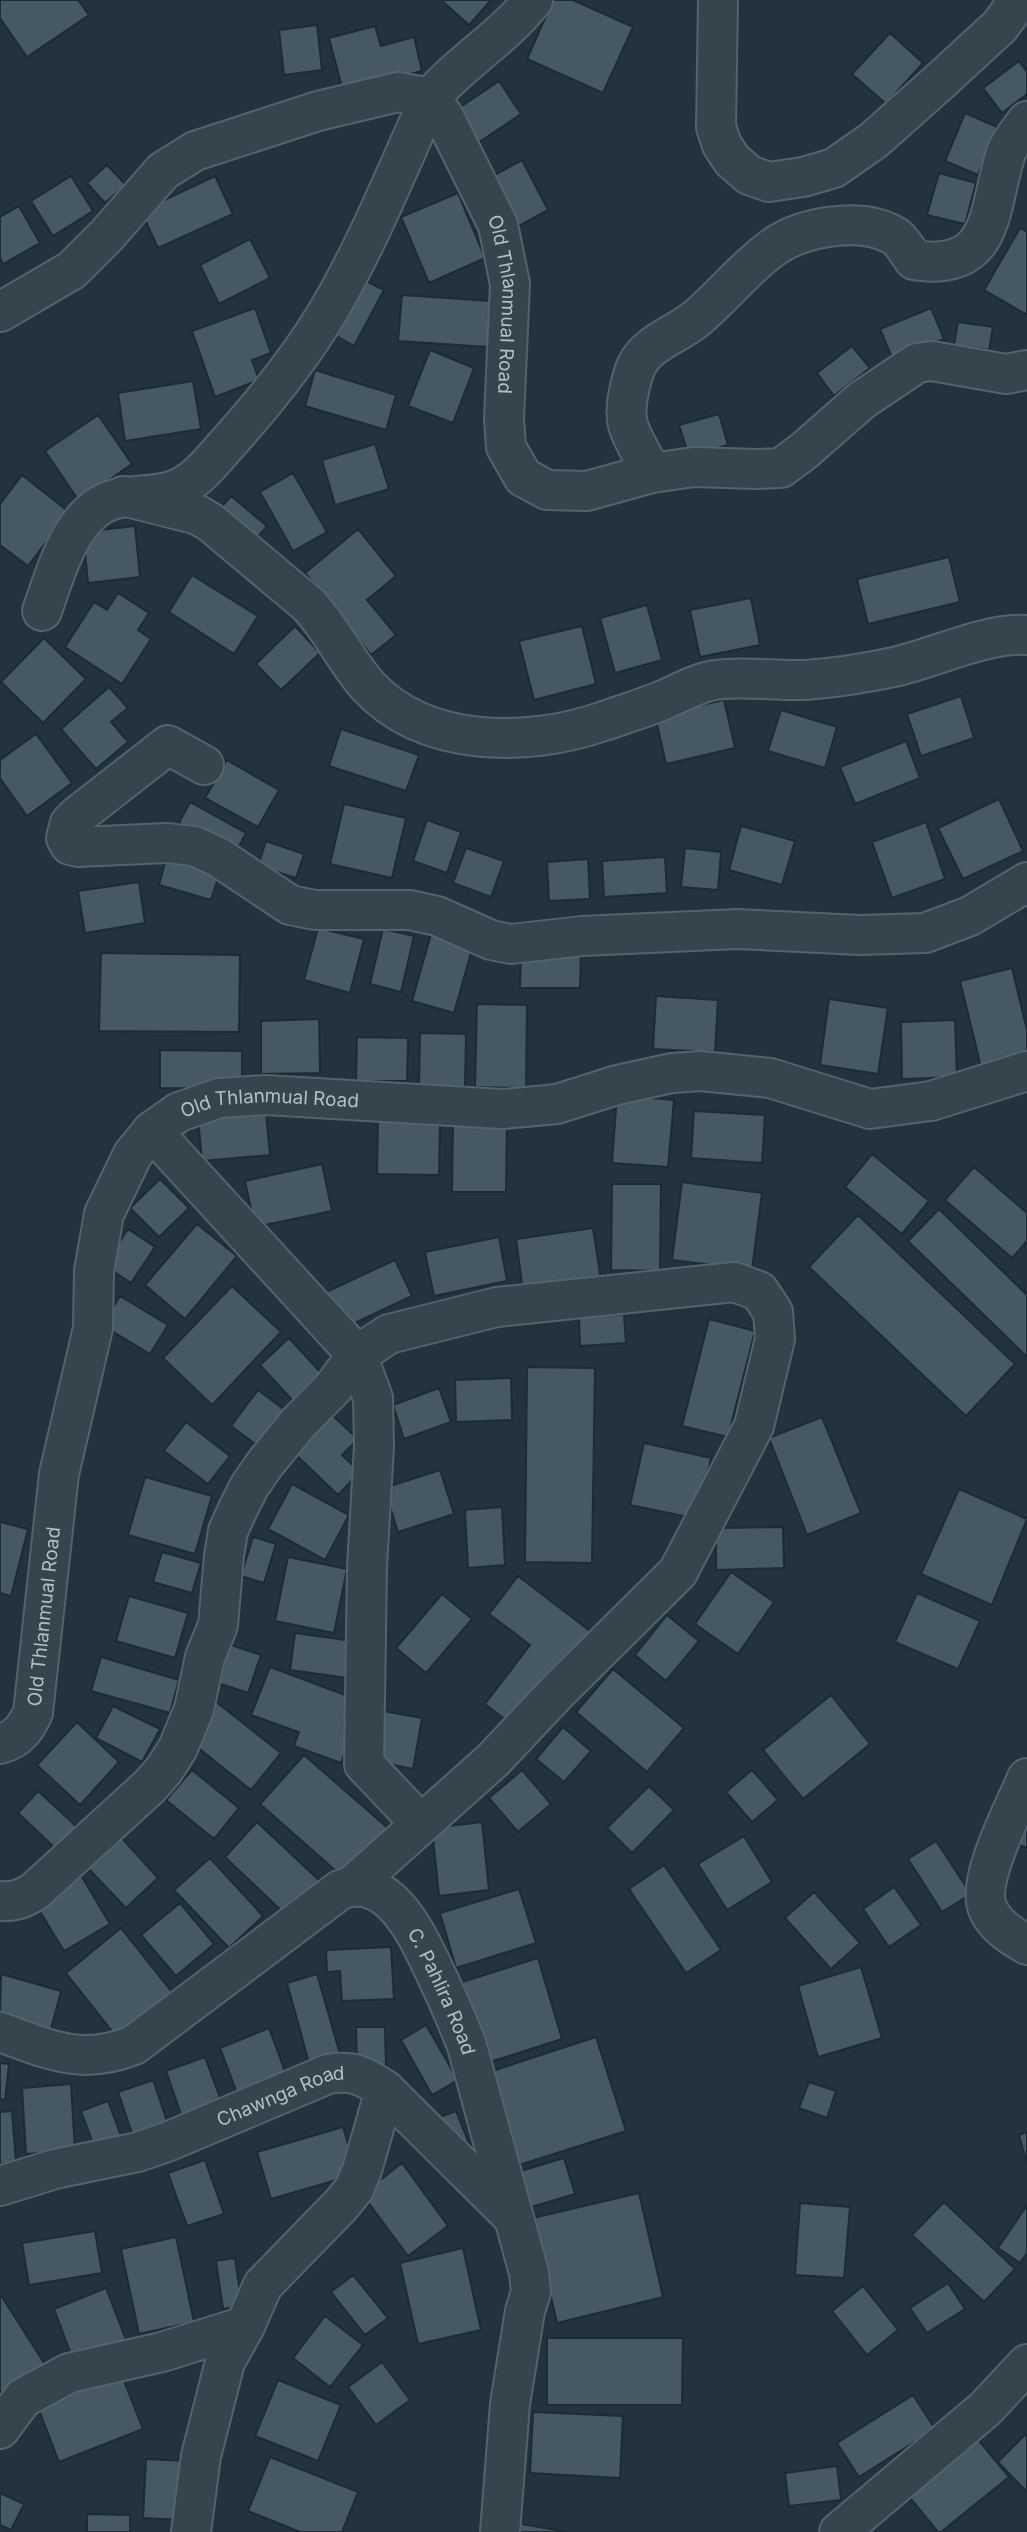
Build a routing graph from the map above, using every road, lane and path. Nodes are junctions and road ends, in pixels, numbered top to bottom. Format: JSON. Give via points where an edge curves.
{"nodes":[{"id":1,"x":533,"y":0,"type":"edge"},
{"id":2,"x":718,"y":0,"type":"edge"},
{"id":3,"x":1019,"y":0,"type":"edge"},
{"id":4,"x":430,"y":98,"type":"junction"},
{"id":5,"x":1027,"y":121,"type":"edge"},
{"id":6,"x":0,"y":312,"type":"edge"},
{"id":7,"x":1027,"y":370,"type":"edge"},
{"id":8,"x":652,"y":473,"type":"junction"},
{"id":9,"x":123,"y":496,"type":"junction"},
{"id":10,"x":42,"y":611,"type":"dead end"},
{"id":11,"x":1027,"y":635,"type":"edge"},
{"id":12,"x":204,"y":765,"type":"dead end"},
{"id":13,"x":1027,"y":882,"type":"edge"},
{"id":14,"x":1027,"y":1071,"type":"edge"},
{"id":15,"x":152,"y":1131,"type":"junction"},
{"id":16,"x":357,"y":1355,"type":"junction"},
{"id":17,"x":0,"y":1744,"type":"edge"},
{"id":18,"x":1027,"y":1778,"type":"edge"},
{"id":19,"x":421,"y":1824,"type":"junction"},
{"id":20,"x":352,"y":1886,"type":"junction"},
{"id":21,"x":0,"y":1901,"type":"edge"},
{"id":22,"x":1027,"y":1945,"type":"edge"},
{"id":23,"x":0,"y":2032,"type":"edge"},
{"id":24,"x":385,"y":2090,"type":"junction"},
{"id":25,"x":0,"y":2186,"type":"edge"},
{"id":26,"x":514,"y":2219,"type":"junction"},
{"id":27,"x":245,"y":2326,"type":"junction"},
{"id":28,"x":1027,"y":2364,"type":"edge"},
{"id":29,"x":0,"y":2429,"type":"edge"},
{"id":30,"x":191,"y":2532,"type":"edge"},
{"id":31,"x":500,"y":2532,"type":"edge"},
{"id":32,"x":839,"y":2532,"type":"edge"}],
"edges":[{"from":1,"to":4,"type":"street"},
{"from":2,"to":3,"type":"street","via":[[716,127],[732,160],[749,175],[769,182],[834,167],[874,140],[1000,26]]},
{"from":4,"to":6,"type":"street","via":[[398,92],[318,111],[195,151],[163,171],[72,270]]},
{"from":4,"to":8,"type":"street","name":"Old Thlanmual Road","via":[[498,225],[510,284],[503,418],[506,447],[523,477],[547,490],[587,491]]},
{"from":4,"to":9,"type":"street","via":[[327,313],[280,381],[197,477],[172,491]]},
{"from":5,"to":8,"type":"street","via":[[1007,150],[987,230],[965,253],[933,263],[914,260],[895,235],[850,226],[793,236],[759,259],[696,319],[641,356],[628,395],[627,424]]},
{"from":7,"to":8,"type":"street","name":"Old Thlanmual Road","via":[[1006,374],[932,361],[917,363],[862,400],[781,468],[694,467]]},
{"from":9,"to":10,"type":"street","via":[[96,508],[83,520],[62,554]]},
{"from":9,"to":11,"type":"street","via":[[187,511],[210,522],[309,605],[383,699],[404,714],[479,738],[523,738],[587,727],[714,680],[842,676],[934,657],[990,639]]},
{"from":12,"to":13,"type":"street","via":[[168,745],[70,823],[66,838],[78,847],[194,846],[290,905],[410,910],[511,944],[724,929],[925,933],[970,916]]},
{"from":14,"to":15,"type":"street","name":"Old Thlanmual Road","via":[[931,1101],[870,1109],[771,1078],[701,1071],[617,1085],[557,1104],[503,1108],[265,1095],[219,1098],[179,1112]]},
{"from":15,"to":16,"type":"street"},
{"from":15,"to":17,"type":"street","name":"Old Thlanmual Road","via":[[132,1154],[104,1214],[94,1271],[93,1328],[60,1474],[33,1713],[25,1730]]},
{"from":16,"to":19,"type":"street","via":[[373,1398],[374,1434],[364,1764]]},
{"from":16,"to":19,"type":"street","via":[[389,1334],[497,1307],[734,1282],[759,1291],[773,1312],[775,1339],[754,1426],[678,1572],[494,1760]]},
{"from":16,"to":21,"type":"street","via":[[264,1465],[238,1509],[228,1531],[218,1625],[205,1657],[194,1709],[164,1770],[35,1891],[14,1902]]},
{"from":18,"to":22,"type":"street","via":[[984,1892],[995,1922]]},
{"from":19,"to":20,"type":"street"},
{"from":20,"to":23,"type":"street","via":[[134,2045],[112,2054],[78,2055]]},
{"from":20,"to":26,"type":"street","name":"C. Pahlira Road","via":[[379,1892],[396,1905],[415,1931],[467,2046]]},
{"from":24,"to":25,"type":"street","name":"Chawnga Road","via":[[346,2071],[328,2074],[167,2142]]},
{"from":24,"to":26,"type":"street","name":"Chawnga Road"},
{"from":24,"to":27,"type":"street","via":[[354,2189],[263,2285]]},
{"from":26,"to":31,"type":"street","name":"C. Pahlira Road","via":[[531,2292],[510,2404]]},
{"from":27,"to":29,"type":"street","via":[[162,2352],[69,2373],[23,2398]]},
{"from":27,"to":30,"type":"street","via":[[219,2380],[195,2484]]},
{"from":28,"to":32,"type":"street","via":[[985,2409]]}]}
